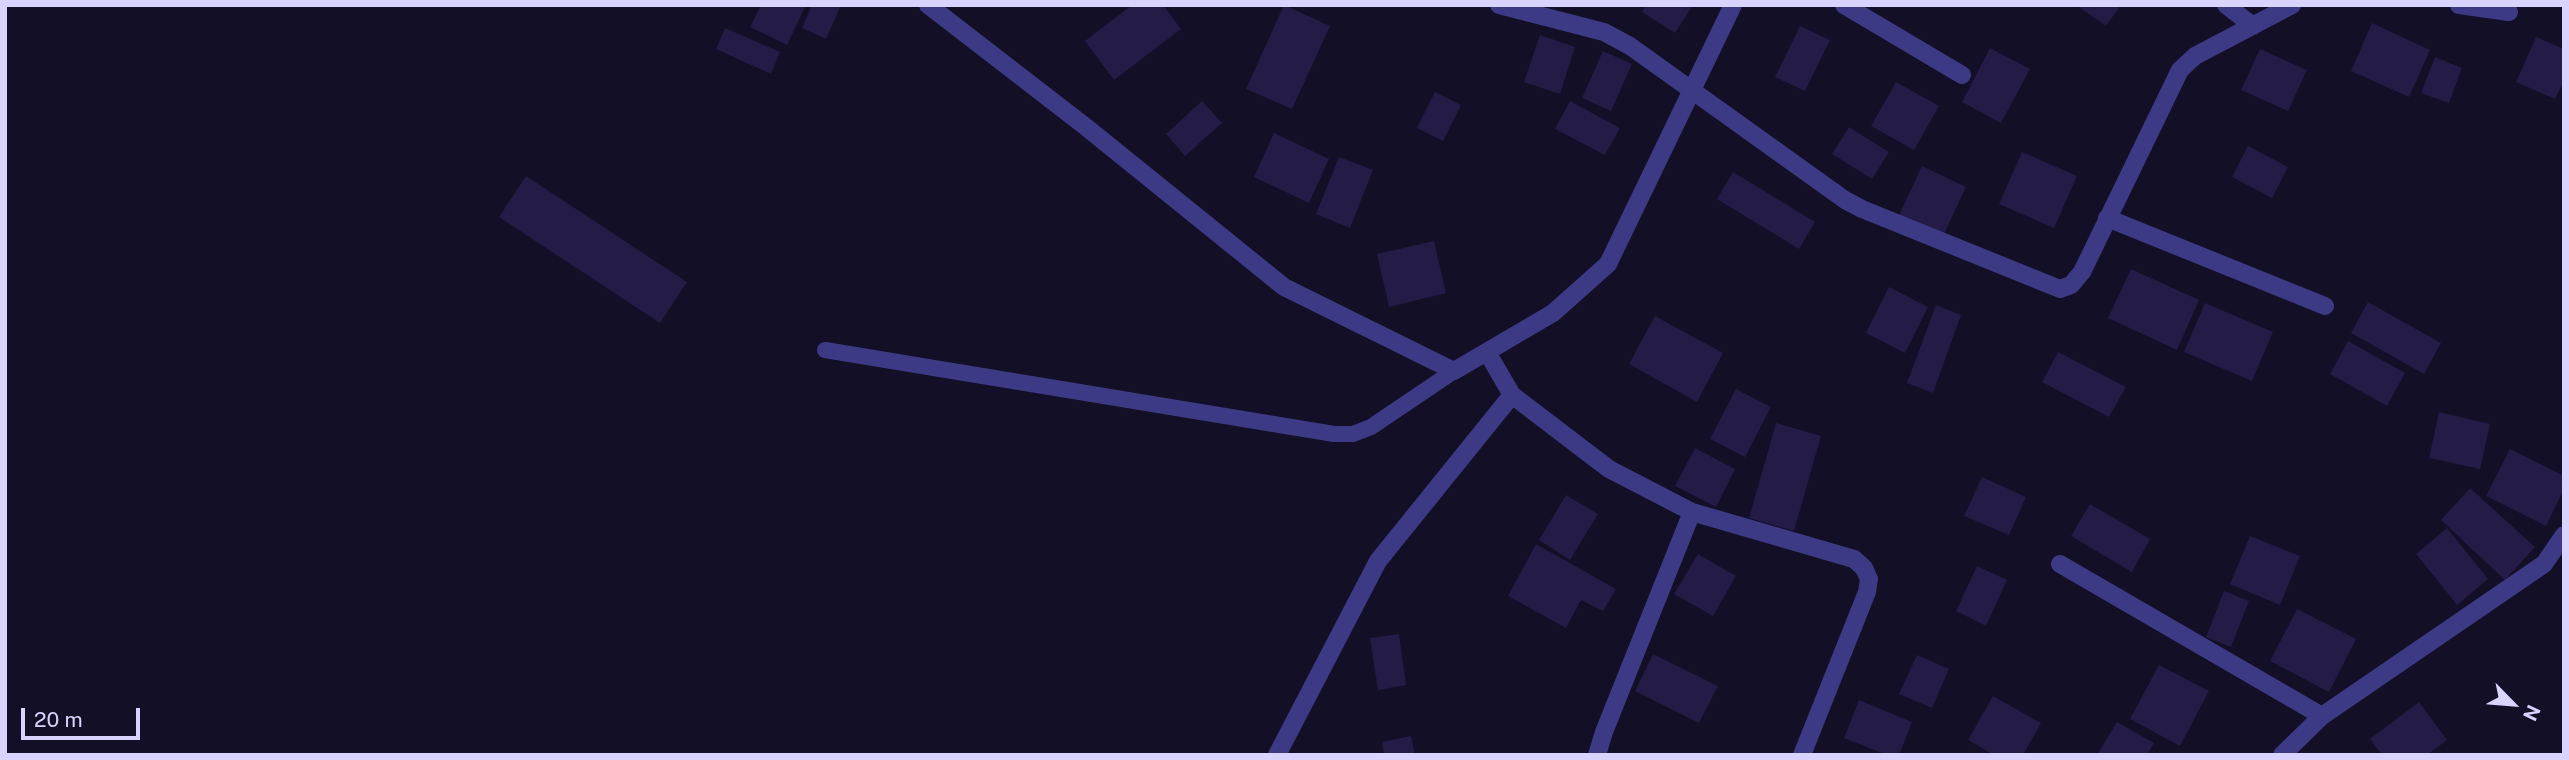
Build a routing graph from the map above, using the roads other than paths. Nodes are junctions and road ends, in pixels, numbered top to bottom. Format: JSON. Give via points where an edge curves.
{"nodes":[{"id":1,"x":928,"y":5,"type":"edge"},
{"id":2,"x":1499,"y":5,"type":"edge"},
{"id":3,"x":1733,"y":5,"type":"edge"},
{"id":4,"x":1844,"y":5,"type":"edge"},
{"id":5,"x":2227,"y":5,"type":"edge"},
{"id":6,"x":2292,"y":5,"type":"edge"},
{"id":7,"x":2459,"y":5,"type":"edge"},
{"id":8,"x":2509,"y":12,"type":"dead end"},
{"id":9,"x":2253,"y":26,"type":"junction"},
{"id":10,"x":1962,"y":75,"type":"dead end"},
{"id":11,"x":1692,"y":91,"type":"junction"},
{"id":12,"x":2107,"y":218,"type":"junction"},
{"id":13,"x":2325,"y":306,"type":"dead end"},
{"id":14,"x":825,"y":350,"type":"dead end"},
{"id":15,"x":1487,"y":352,"type":"junction"},
{"id":16,"x":1454,"y":371,"type":"junction"},
{"id":17,"x":1512,"y":395,"type":"junction"},
{"id":18,"x":1692,"y":512,"type":"junction"},
{"id":19,"x":2564,"y":535,"type":"edge"},
{"id":20,"x":2060,"y":564,"type":"dead end"},
{"id":21,"x":2322,"y":716,"type":"junction"},
{"id":22,"x":1277,"y":755,"type":"edge"},
{"id":23,"x":1597,"y":755,"type":"edge"},
{"id":24,"x":1802,"y":755,"type":"edge"},
{"id":25,"x":2282,"y":755,"type":"edge"}],
"edges":[{"from":1,"to":16,"type":"street","via":[[1284,287]]},
{"from":2,"to":11,"type":"street","via":[[1604,32]]},
{"from":3,"to":11,"type":"street"},
{"from":4,"to":10,"type":"street"},
{"from":5,"to":9,"type":"street"},
{"from":6,"to":9,"type":"street"},
{"from":7,"to":8,"type":"street"},
{"from":9,"to":12,"type":"street","via":[[2195,56],[2179,70]]},
{"from":11,"to":12,"type":"street","via":[[1845,200],[2046,286],[2060,289],[2071,285],[2082,272]]},
{"from":11,"to":15,"type":"street","via":[[1608,264],[1553,313]]},
{"from":12,"to":13,"type":"street"},
{"from":14,"to":16,"type":"lane","via":[[1334,434],[1353,434],[1371,427]]},
{"from":15,"to":16,"type":"street"},
{"from":15,"to":17,"type":"street"},
{"from":17,"to":18,"type":"street","via":[[1600,464]]},
{"from":17,"to":22,"type":"street","via":[[1377,561]]},
{"from":18,"to":23,"type":"street"},
{"from":18,"to":24,"type":"street","via":[[1854,559],[1869,579]]},
{"from":19,"to":21,"type":"street","via":[[2544,564]]},
{"from":20,"to":21,"type":"street"},
{"from":21,"to":25,"type":"street"}]}
